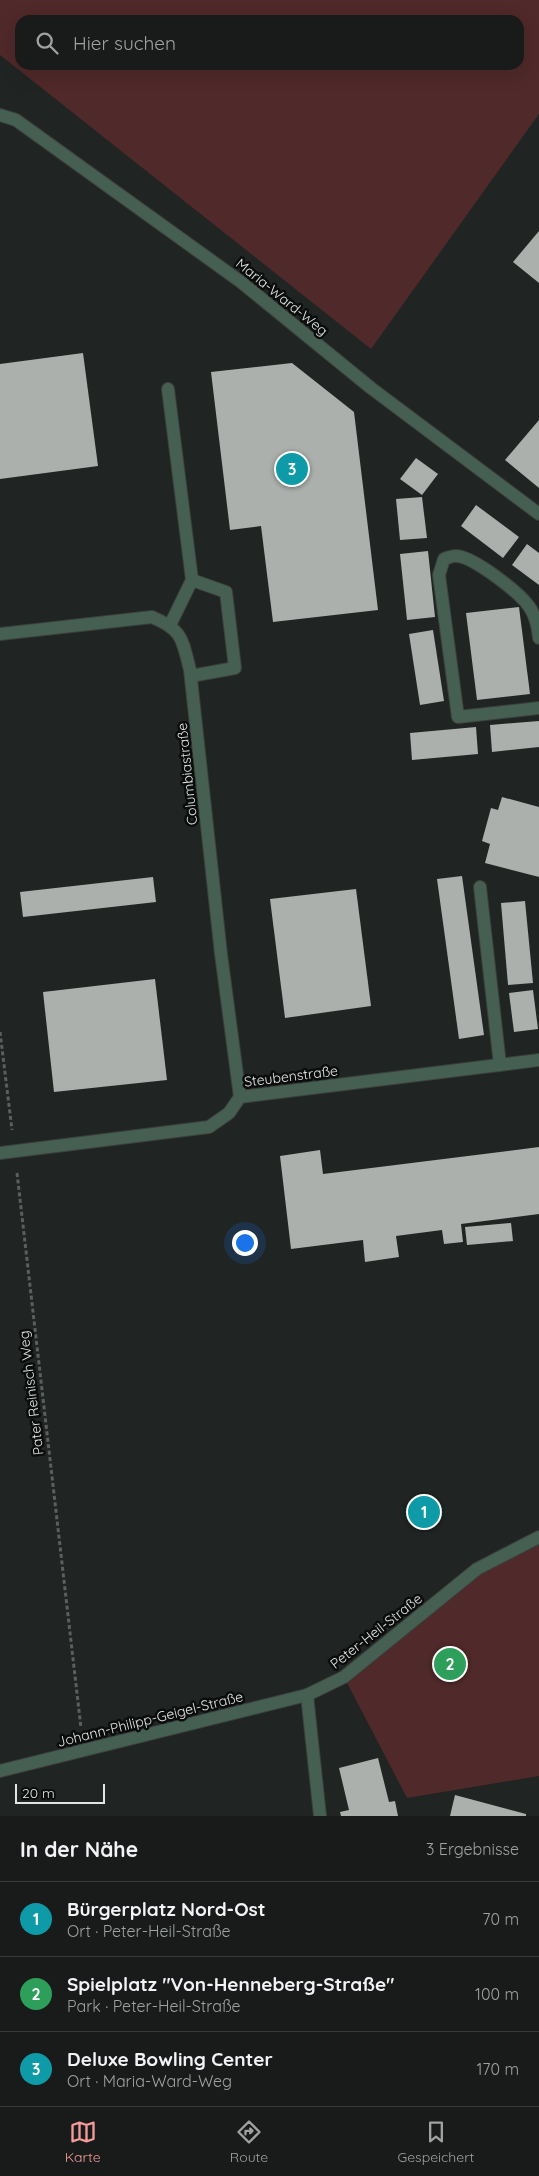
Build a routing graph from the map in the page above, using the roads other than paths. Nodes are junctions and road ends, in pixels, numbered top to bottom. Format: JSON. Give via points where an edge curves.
{"nodes":[{"id":1,"x":0,"y":114,"type":"edge"},
{"id":2,"x":168,"y":389,"type":"dead end"},
{"id":3,"x":539,"y":514,"type":"edge"},
{"id":4,"x":192,"y":580,"type":"junction"},
{"id":5,"x":170,"y":625,"type":"junction"},
{"id":6,"x":0,"y":634,"type":"edge"},
{"id":7,"x":539,"y":638,"type":"edge"},
{"id":8,"x":191,"y":676,"type":"junction"},
{"id":9,"x":539,"y":708,"type":"edge"},
{"id":10,"x":480,"y":887,"type":"dead end"},
{"id":11,"x":539,"y":1060,"type":"edge"},
{"id":12,"x":500,"y":1065,"type":"junction"},
{"id":13,"x":240,"y":1097,"type":"junction"},
{"id":14,"x":0,"y":1153,"type":"edge"},
{"id":15,"x":539,"y":1537,"type":"edge"},
{"id":16,"x":307,"y":1695,"type":"junction"},
{"id":17,"x":0,"y":1771,"type":"edge"},
{"id":18,"x":320,"y":1816,"type":"edge"}],
"edges":[{"from":1,"to":3,"type":"street","name":"Maria-Ward-Weg","via":[[16,120],[241,282],[371,388]]},
{"from":2,"to":4,"type":"street"},
{"from":4,"to":5,"type":"street"},
{"from":4,"to":8,"type":"street","via":[[226,592],[236,668]]},
{"from":5,"to":6,"type":"street","via":[[152,617]]},
{"from":5,"to":8,"type":"street","name":"Columbiastraße","via":[[182,638]]},
{"from":7,"to":9,"type":"street","via":[[538,626],[529,606],[511,589],[475,563],[456,556],[444,559],[440,576],[458,716]]},
{"from":8,"to":13,"type":"street","name":"Columbiastraße"},
{"from":10,"to":12,"type":"street"},
{"from":11,"to":12,"type":"street","name":"Steubenstraße"},
{"from":12,"to":13,"type":"street","name":"Steubenstraße"},
{"from":13,"to":14,"type":"street","name":"Steubenstraße","via":[[228,1113],[209,1127]]},
{"from":15,"to":16,"type":"street","name":"Peter-Heil-Straße","via":[[477,1569],[344,1677]]},
{"from":16,"to":17,"type":"street","name":"Johann-Philipp-Geigel-Straße"},
{"from":16,"to":18,"type":"street"}]}
